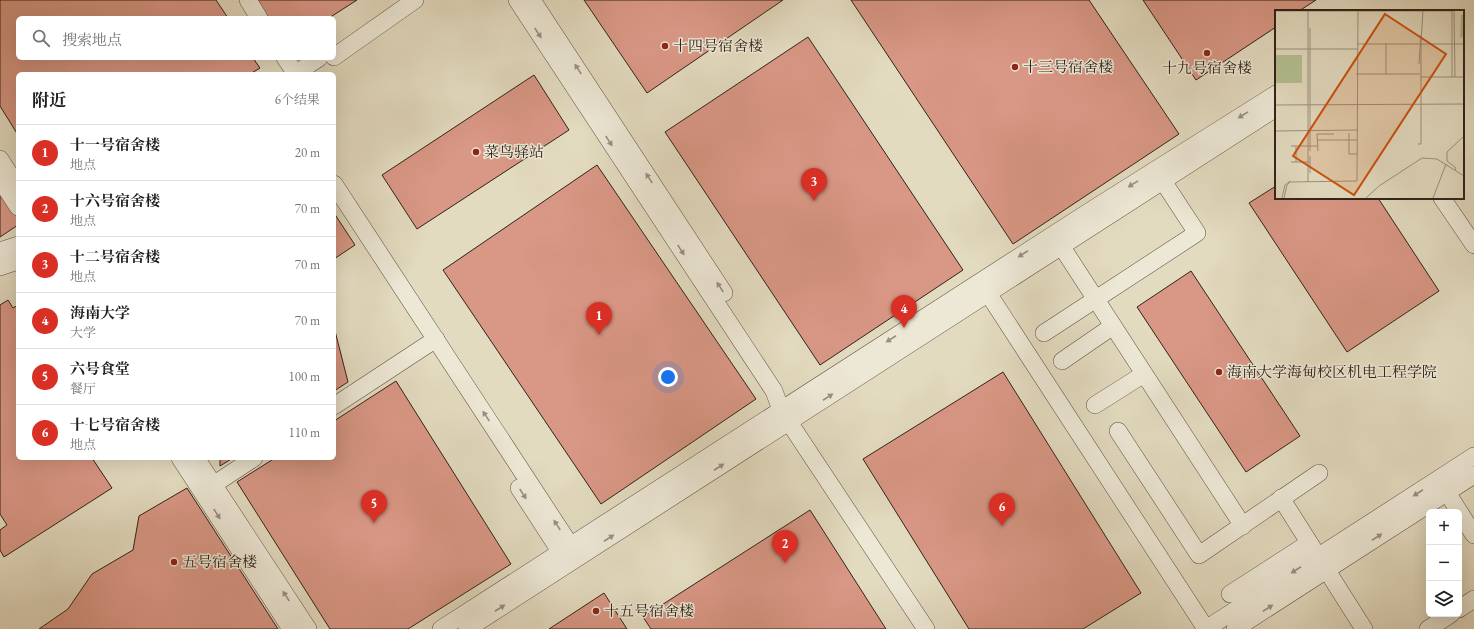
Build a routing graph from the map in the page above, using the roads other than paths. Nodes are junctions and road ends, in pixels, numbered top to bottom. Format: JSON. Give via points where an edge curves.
{"nodes":[{"id":1,"x":248,"y":0,"type":"edge"},
{"id":2,"x":403,"y":0,"type":"edge"},
{"id":3,"x":415,"y":0,"type":"edge"},
{"id":4,"x":517,"y":0,"type":"edge"},
{"id":5,"x":532,"y":0,"type":"edge"},
{"id":6,"x":258,"y":16,"type":"edge"},
{"id":7,"x":336,"y":47,"type":"edge"},
{"id":8,"x":336,"y":55,"type":"edge"},
{"id":9,"x":286,"y":60,"type":"edge"},
{"id":10,"x":316,"y":60,"type":"edge"},
{"id":11,"x":329,"y":60,"type":"edge"},
{"id":12,"x":294,"y":72,"type":"edge"},
{"id":13,"x":298,"y":72,"type":"edge"},
{"id":14,"x":313,"y":72,"type":"edge"},
{"id":15,"x":1275,"y":95,"type":"edge"},
{"id":16,"x":1275,"y":109,"type":"edge"},
{"id":17,"x":0,"y":159,"type":"edge"},
{"id":18,"x":1159,"y":175,"type":"junction"},
{"id":19,"x":0,"y":179,"type":"edge"},
{"id":20,"x":16,"y":184,"type":"edge"},
{"id":21,"x":336,"y":187,"type":"edge"},
{"id":22,"x":1443,"y":199,"type":"edge"},
{"id":23,"x":1455,"y":199,"type":"edge"},
{"id":24,"x":16,"y":204,"type":"edge"},
{"id":25,"x":336,"y":206,"type":"edge"},
{"id":26,"x":1474,"y":228,"type":"edge"},
{"id":27,"x":1058,"y":241,"type":"junction"},
{"id":28,"x":16,"y":245,"type":"edge"},
{"id":29,"x":1474,"y":245,"type":"edge"},
{"id":30,"x":0,"y":251,"type":"edge"},
{"id":31,"x":16,"y":262,"type":"edge"},
{"id":32,"x":0,"y":267,"type":"edge"},
{"id":33,"x":988,"y":285,"type":"junction"},
{"id":34,"x":1095,"y":299,"type":"junction"},
{"id":35,"x":1113,"y":326,"type":"junction"},
{"id":36,"x":1044,"y":333,"type":"dead end"},
{"id":37,"x":431,"y":342,"type":"junction"},
{"id":38,"x":1062,"y":361,"type":"dead end"},
{"id":39,"x":1144,"y":374,"type":"junction"},
{"id":40,"x":336,"y":405,"type":"edge"},
{"id":41,"x":1095,"y":405,"type":"dead end"},
{"id":42,"x":790,"y":413,"type":"junction"},
{"id":43,"x":1118,"y":431,"type":"dead end"},
{"id":44,"x":1474,"y":456,"type":"edge"},
{"id":45,"x":182,"y":460,"type":"edge"},
{"id":46,"x":197,"y":460,"type":"edge"},
{"id":47,"x":251,"y":460,"type":"edge"},
{"id":48,"x":1319,"y":473,"type":"dead end"},
{"id":49,"x":1474,"y":475,"type":"edge"},
{"id":50,"x":1442,"y":486,"type":"junction"},
{"id":51,"x":208,"y":488,"type":"junction"},
{"id":52,"x":1281,"y":498,"type":"junction"},
{"id":53,"x":1243,"y":526,"type":"junction"},
{"id":54,"x":1474,"y":535,"type":"edge"},
{"id":55,"x":570,"y":555,"type":"junction"},
{"id":56,"x":1318,"y":556,"type":"junction"},
{"id":57,"x":1230,"y":594,"type":"dead end"},
{"id":58,"x":1474,"y":599,"type":"edge"},
{"id":59,"x":1462,"y":607,"type":"edge"},
{"id":60,"x":1446,"y":617,"type":"edge"},
{"id":61,"x":1213,"y":627,"type":"edge"},
{"id":62,"x":291,"y":629,"type":"edge"},
{"id":63,"x":308,"y":629,"type":"edge"},
{"id":64,"x":441,"y":629,"type":"edge"},
{"id":65,"x":467,"y":629,"type":"edge"},
{"id":66,"x":926,"y":629,"type":"edge"},
{"id":67,"x":940,"y":629,"type":"edge"},
{"id":68,"x":1235,"y":629,"type":"edge"},
{"id":69,"x":1364,"y":629,"type":"edge"},
{"id":70,"x":1428,"y":629,"type":"edge"}],
"edges":[{"from":1,"to":6,"type":"street"},
{"from":2,"to":7,"type":"street"},
{"from":3,"to":8,"type":"street"},
{"from":4,"to":42,"type":"street","one_way":true},
{"from":42,"to":5,"type":"street","one_way":true,"via":[[784,386]]},
{"from":9,"to":12,"type":"street"},
{"from":10,"to":13,"type":"street"},
{"from":11,"to":14,"type":"street"},
{"from":15,"to":18,"type":"street","one_way":true},
{"from":16,"to":18,"type":"street"},
{"from":17,"to":20,"type":"street"},
{"from":18,"to":27,"type":"street"},
{"from":18,"to":34,"type":"street","via":[[1197,233]]},
{"from":19,"to":24,"type":"street"},
{"from":21,"to":37,"type":"street"},
{"from":22,"to":29,"type":"street"},
{"from":23,"to":26,"type":"street"},
{"from":25,"to":37,"type":"street"},
{"from":27,"to":33,"type":"street"},
{"from":27,"to":34,"type":"street"},
{"from":28,"to":30,"type":"street"},
{"from":31,"to":32,"type":"street"},
{"from":33,"to":42,"type":"street"},
{"from":33,"to":61,"type":"street"},
{"from":34,"to":35,"type":"street"},
{"from":34,"to":36,"type":"street"},
{"from":35,"to":38,"type":"street"},
{"from":35,"to":39,"type":"street"},
{"from":37,"to":40,"type":"street"},
{"from":37,"to":55,"type":"street"},
{"from":39,"to":41,"type":"street"},
{"from":39,"to":53,"type":"street"},
{"from":42,"to":55,"type":"street"},
{"from":42,"to":66,"type":"street"},
{"from":42,"to":67,"type":"street"},
{"from":43,"to":53,"type":"street","via":[[1199,555]]},
{"from":44,"to":50,"type":"street"},
{"from":45,"to":51,"type":"street"},
{"from":46,"to":51,"type":"street"},
{"from":47,"to":51,"type":"street"},
{"from":48,"to":52,"type":"street"},
{"from":49,"to":50,"type":"street"},
{"from":50,"to":54,"type":"street"},
{"from":50,"to":56,"type":"street"},
{"from":51,"to":62,"type":"street","one_way":true},
{"from":63,"to":51,"type":"street","one_way":true},
{"from":52,"to":53,"type":"street"},
{"from":52,"to":56,"type":"street"},
{"from":55,"to":64,"type":"street"},
{"from":65,"to":55,"type":"street","one_way":true},
{"from":56,"to":57,"type":"street"},
{"from":56,"to":61,"type":"street","one_way":true},
{"from":68,"to":56,"type":"street","one_way":true},
{"from":56,"to":69,"type":"street"},
{"from":58,"to":59,"type":"street"},
{"from":60,"to":70,"type":"street"}]}
